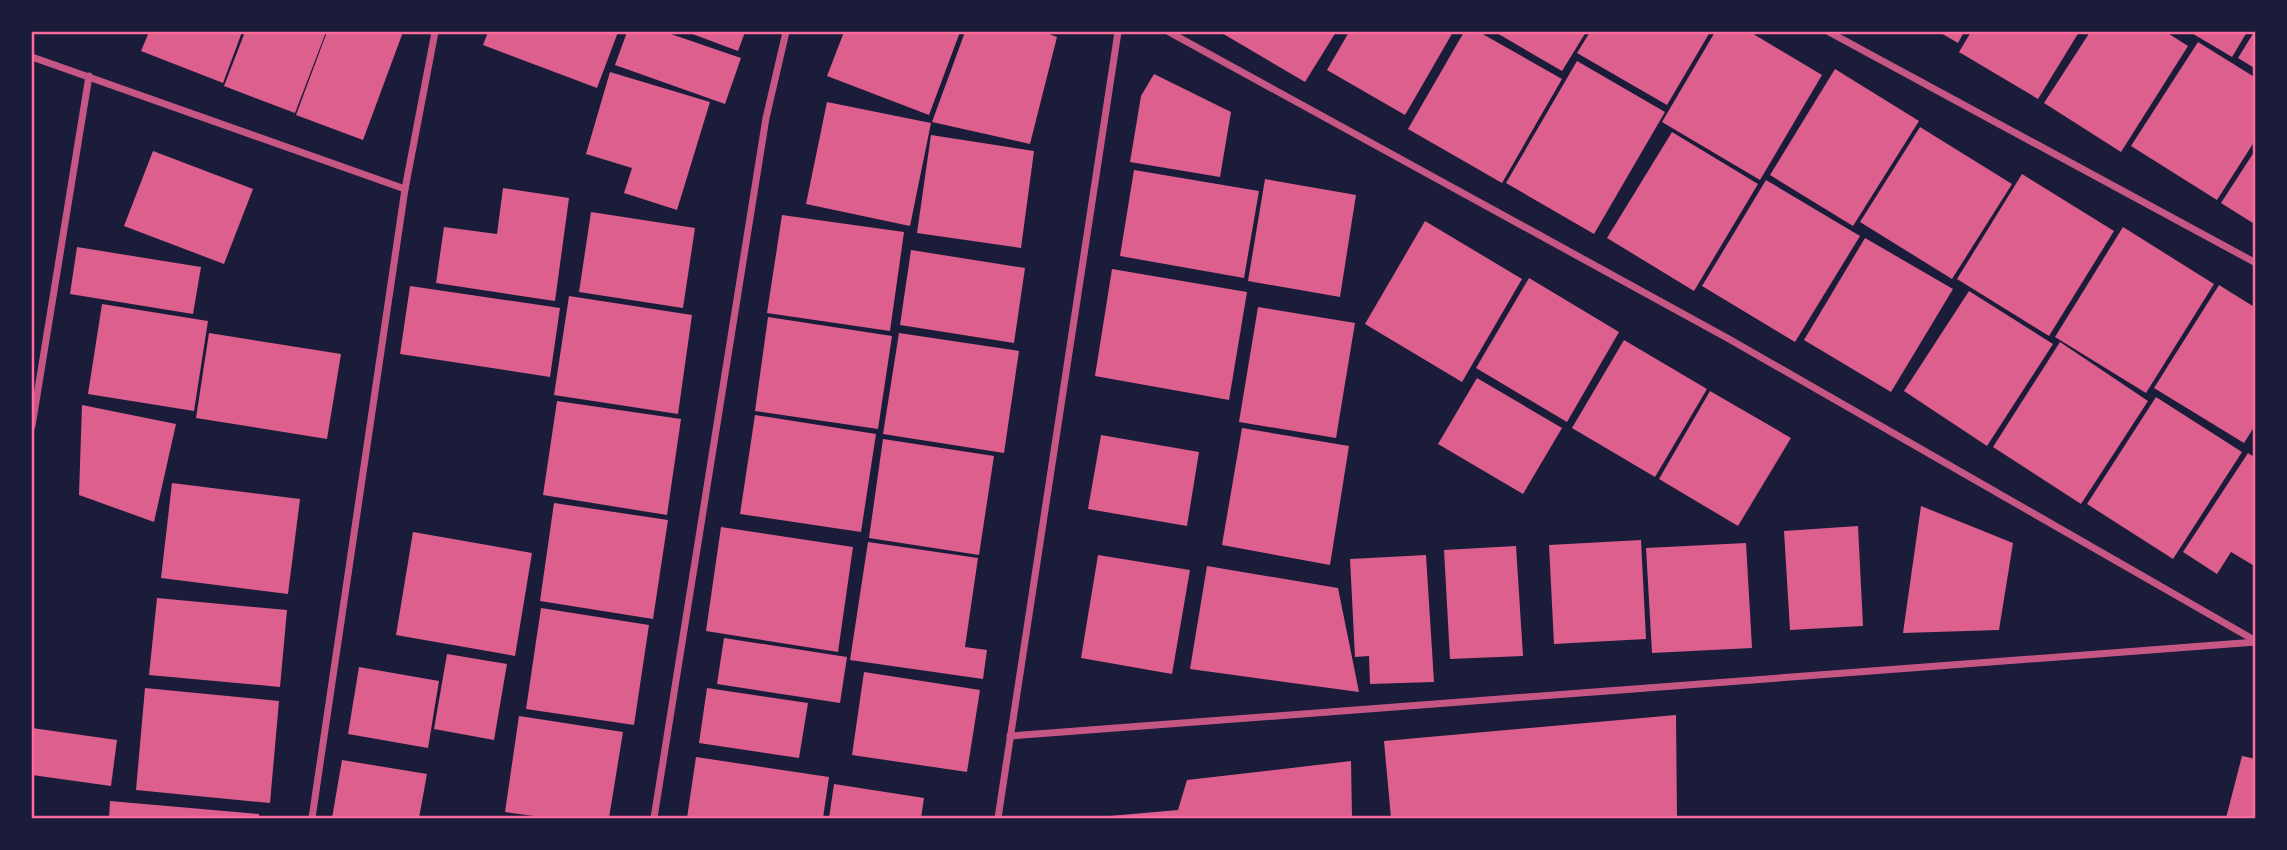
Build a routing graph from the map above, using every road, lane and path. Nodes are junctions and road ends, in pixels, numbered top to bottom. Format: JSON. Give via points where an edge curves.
{"nodes":[{"id":1,"x":435,"y":32,"type":"edge"},
{"id":2,"x":786,"y":32,"type":"edge"},
{"id":3,"x":1118,"y":32,"type":"edge"},
{"id":4,"x":1169,"y":32,"type":"edge"},
{"id":5,"x":1829,"y":32,"type":"edge"},
{"id":6,"x":32,"y":57,"type":"edge"},
{"id":7,"x":89,"y":76,"type":"junction"},
{"id":8,"x":405,"y":189,"type":"junction"},
{"id":9,"x":2256,"y":263,"type":"edge"},
{"id":10,"x":32,"y":426,"type":"edge"},
{"id":11,"x":2256,"y":642,"type":"edge"},
{"id":12,"x":1010,"y":736,"type":"junction"},
{"id":13,"x":312,"y":818,"type":"edge"},
{"id":14,"x":654,"y":818,"type":"edge"},
{"id":15,"x":998,"y":818,"type":"edge"}],
"edges":[{"from":1,"to":8,"type":"street"},
{"from":2,"to":14,"type":"street","via":[[765,118]]},
{"from":3,"to":12,"type":"street"},
{"from":4,"to":11,"type":"street","via":[[1717,332]]},
{"from":5,"to":9,"type":"street"},
{"from":6,"to":7,"type":"street"},
{"from":7,"to":8,"type":"street"},
{"from":7,"to":10,"type":"street"},
{"from":8,"to":13,"type":"street"},
{"from":11,"to":12,"type":"street"},
{"from":12,"to":15,"type":"street"}]}
